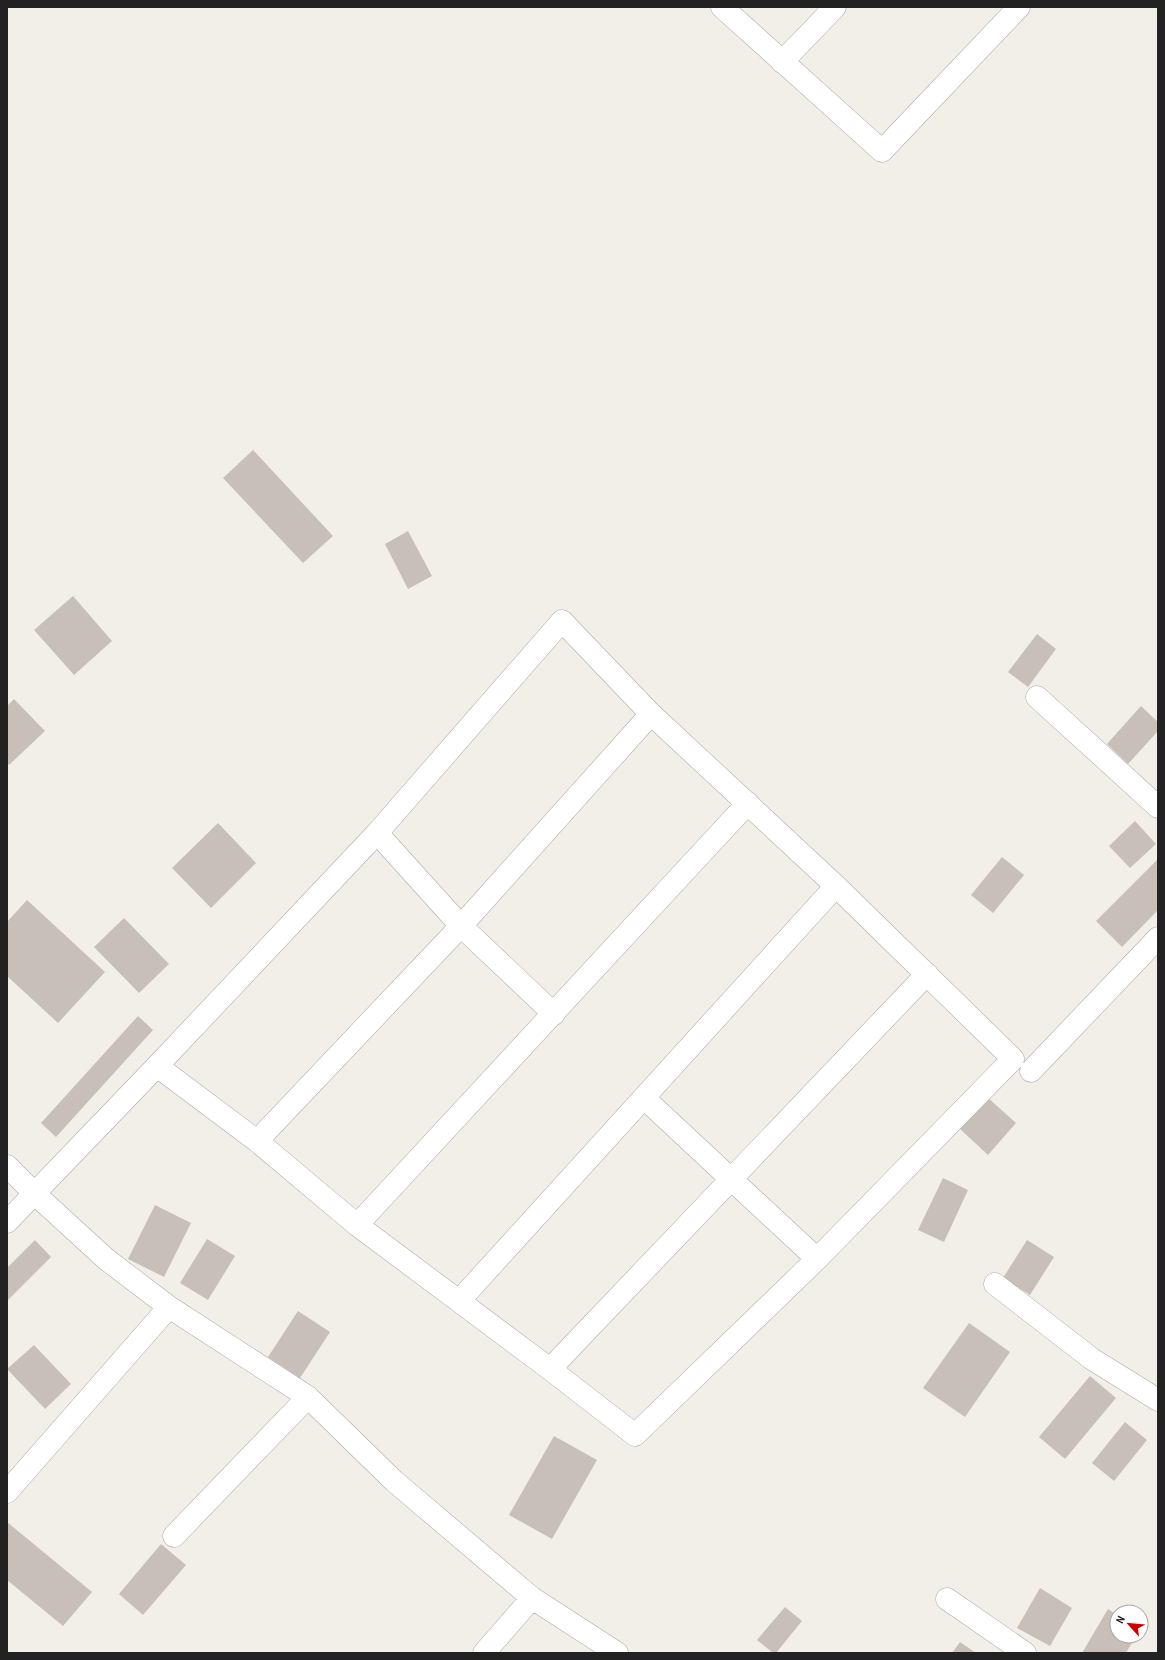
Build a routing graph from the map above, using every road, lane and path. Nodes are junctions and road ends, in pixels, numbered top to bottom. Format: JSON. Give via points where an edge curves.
{"nodes":[{"id":1,"x":722,"y":7,"type":"edge"},
{"id":2,"x":835,"y":7,"type":"edge"},
{"id":3,"x":1019,"y":7,"type":"edge"},
{"id":4,"x":782,"y":62,"type":"junction"},
{"id":5,"x":1037,"y":697,"type":"dead end"},
{"id":6,"x":651,"y":714,"type":"junction"},
{"id":7,"x":748,"y":803,"type":"junction"},
{"id":8,"x":1158,"y":807,"type":"edge"},
{"id":9,"x":377,"y":832,"type":"junction"},
{"id":10,"x":836,"y":886,"type":"junction"},
{"id":11,"x":461,"y":926,"type":"junction"},
{"id":12,"x":1158,"y":938,"type":"edge"},
{"id":13,"x":927,"y":974,"type":"junction"},
{"id":14,"x":554,"y":1014,"type":"junction"},
{"id":15,"x":157,"y":1066,"type":"junction"},
{"id":16,"x":1031,"y":1071,"type":"dead end"},
{"id":17,"x":644,"y":1098,"type":"junction"},
{"id":18,"x":257,"y":1141,"type":"junction"},
{"id":19,"x":7,"y":1166,"type":"edge"},
{"id":20,"x":732,"y":1180,"type":"junction"},
{"id":21,"x":35,"y":1194,"type":"junction"},
{"id":22,"x":7,"y":1222,"type":"edge"},
{"id":23,"x":357,"y":1225,"type":"junction"},
{"id":24,"x":817,"y":1259,"type":"junction"},
{"id":25,"x":995,"y":1284,"type":"dead end"},
{"id":26,"x":459,"y":1301,"type":"junction"},
{"id":27,"x":169,"y":1307,"type":"junction"},
{"id":28,"x":550,"y":1369,"type":"junction"},
{"id":29,"x":308,"y":1397,"type":"junction"},
{"id":30,"x":1158,"y":1400,"type":"edge"},
{"id":31,"x":7,"y":1492,"type":"edge"},
{"id":32,"x":174,"y":1536,"type":"dead end"},
{"id":33,"x":532,"y":1598,"type":"junction"},
{"id":34,"x":947,"y":1599,"type":"dead end"},
{"id":35,"x":484,"y":1653,"type":"edge"},
{"id":36,"x":617,"y":1653,"type":"edge"},
{"id":37,"x":1026,"y":1653,"type":"edge"}],
"edges":[{"from":1,"to":4,"type":"street"},
{"from":2,"to":4,"type":"street"},
{"from":3,"to":4,"type":"street","via":[[882,151]]},
{"from":5,"to":8,"type":"street"},
{"from":6,"to":7,"type":"street"},
{"from":6,"to":9,"type":"street","via":[[562,621]]},
{"from":6,"to":11,"type":"street"},
{"from":7,"to":10,"type":"street"},
{"from":7,"to":14,"type":"street"},
{"from":9,"to":11,"type":"street"},
{"from":9,"to":15,"type":"street"},
{"from":10,"to":13,"type":"street"},
{"from":10,"to":17,"type":"street"},
{"from":11,"to":14,"type":"street"},
{"from":11,"to":18,"type":"street"},
{"from":12,"to":16,"type":"street"},
{"from":13,"to":20,"type":"street"},
{"from":13,"to":24,"type":"street","via":[[1013,1059]]},
{"from":14,"to":23,"type":"street"},
{"from":15,"to":18,"type":"street"},
{"from":15,"to":21,"type":"street"},
{"from":17,"to":20,"type":"street"},
{"from":17,"to":26,"type":"street"},
{"from":18,"to":23,"type":"street"},
{"from":19,"to":21,"type":"street"},
{"from":20,"to":24,"type":"street"},
{"from":20,"to":28,"type":"street"},
{"from":21,"to":22,"type":"street"},
{"from":21,"to":27,"type":"street","via":[[106,1259]]},
{"from":23,"to":26,"type":"street"},
{"from":24,"to":28,"type":"street","via":[[635,1435]]},
{"from":25,"to":30,"type":"street","via":[[1092,1359]]},
{"from":26,"to":28,"type":"street"},
{"from":27,"to":29,"type":"street"},
{"from":27,"to":31,"type":"street"},
{"from":29,"to":32,"type":"street"},
{"from":29,"to":33,"type":"street","via":[[394,1481]]},
{"from":33,"to":35,"type":"street"},
{"from":33,"to":36,"type":"street"},
{"from":34,"to":37,"type":"street"}]}
